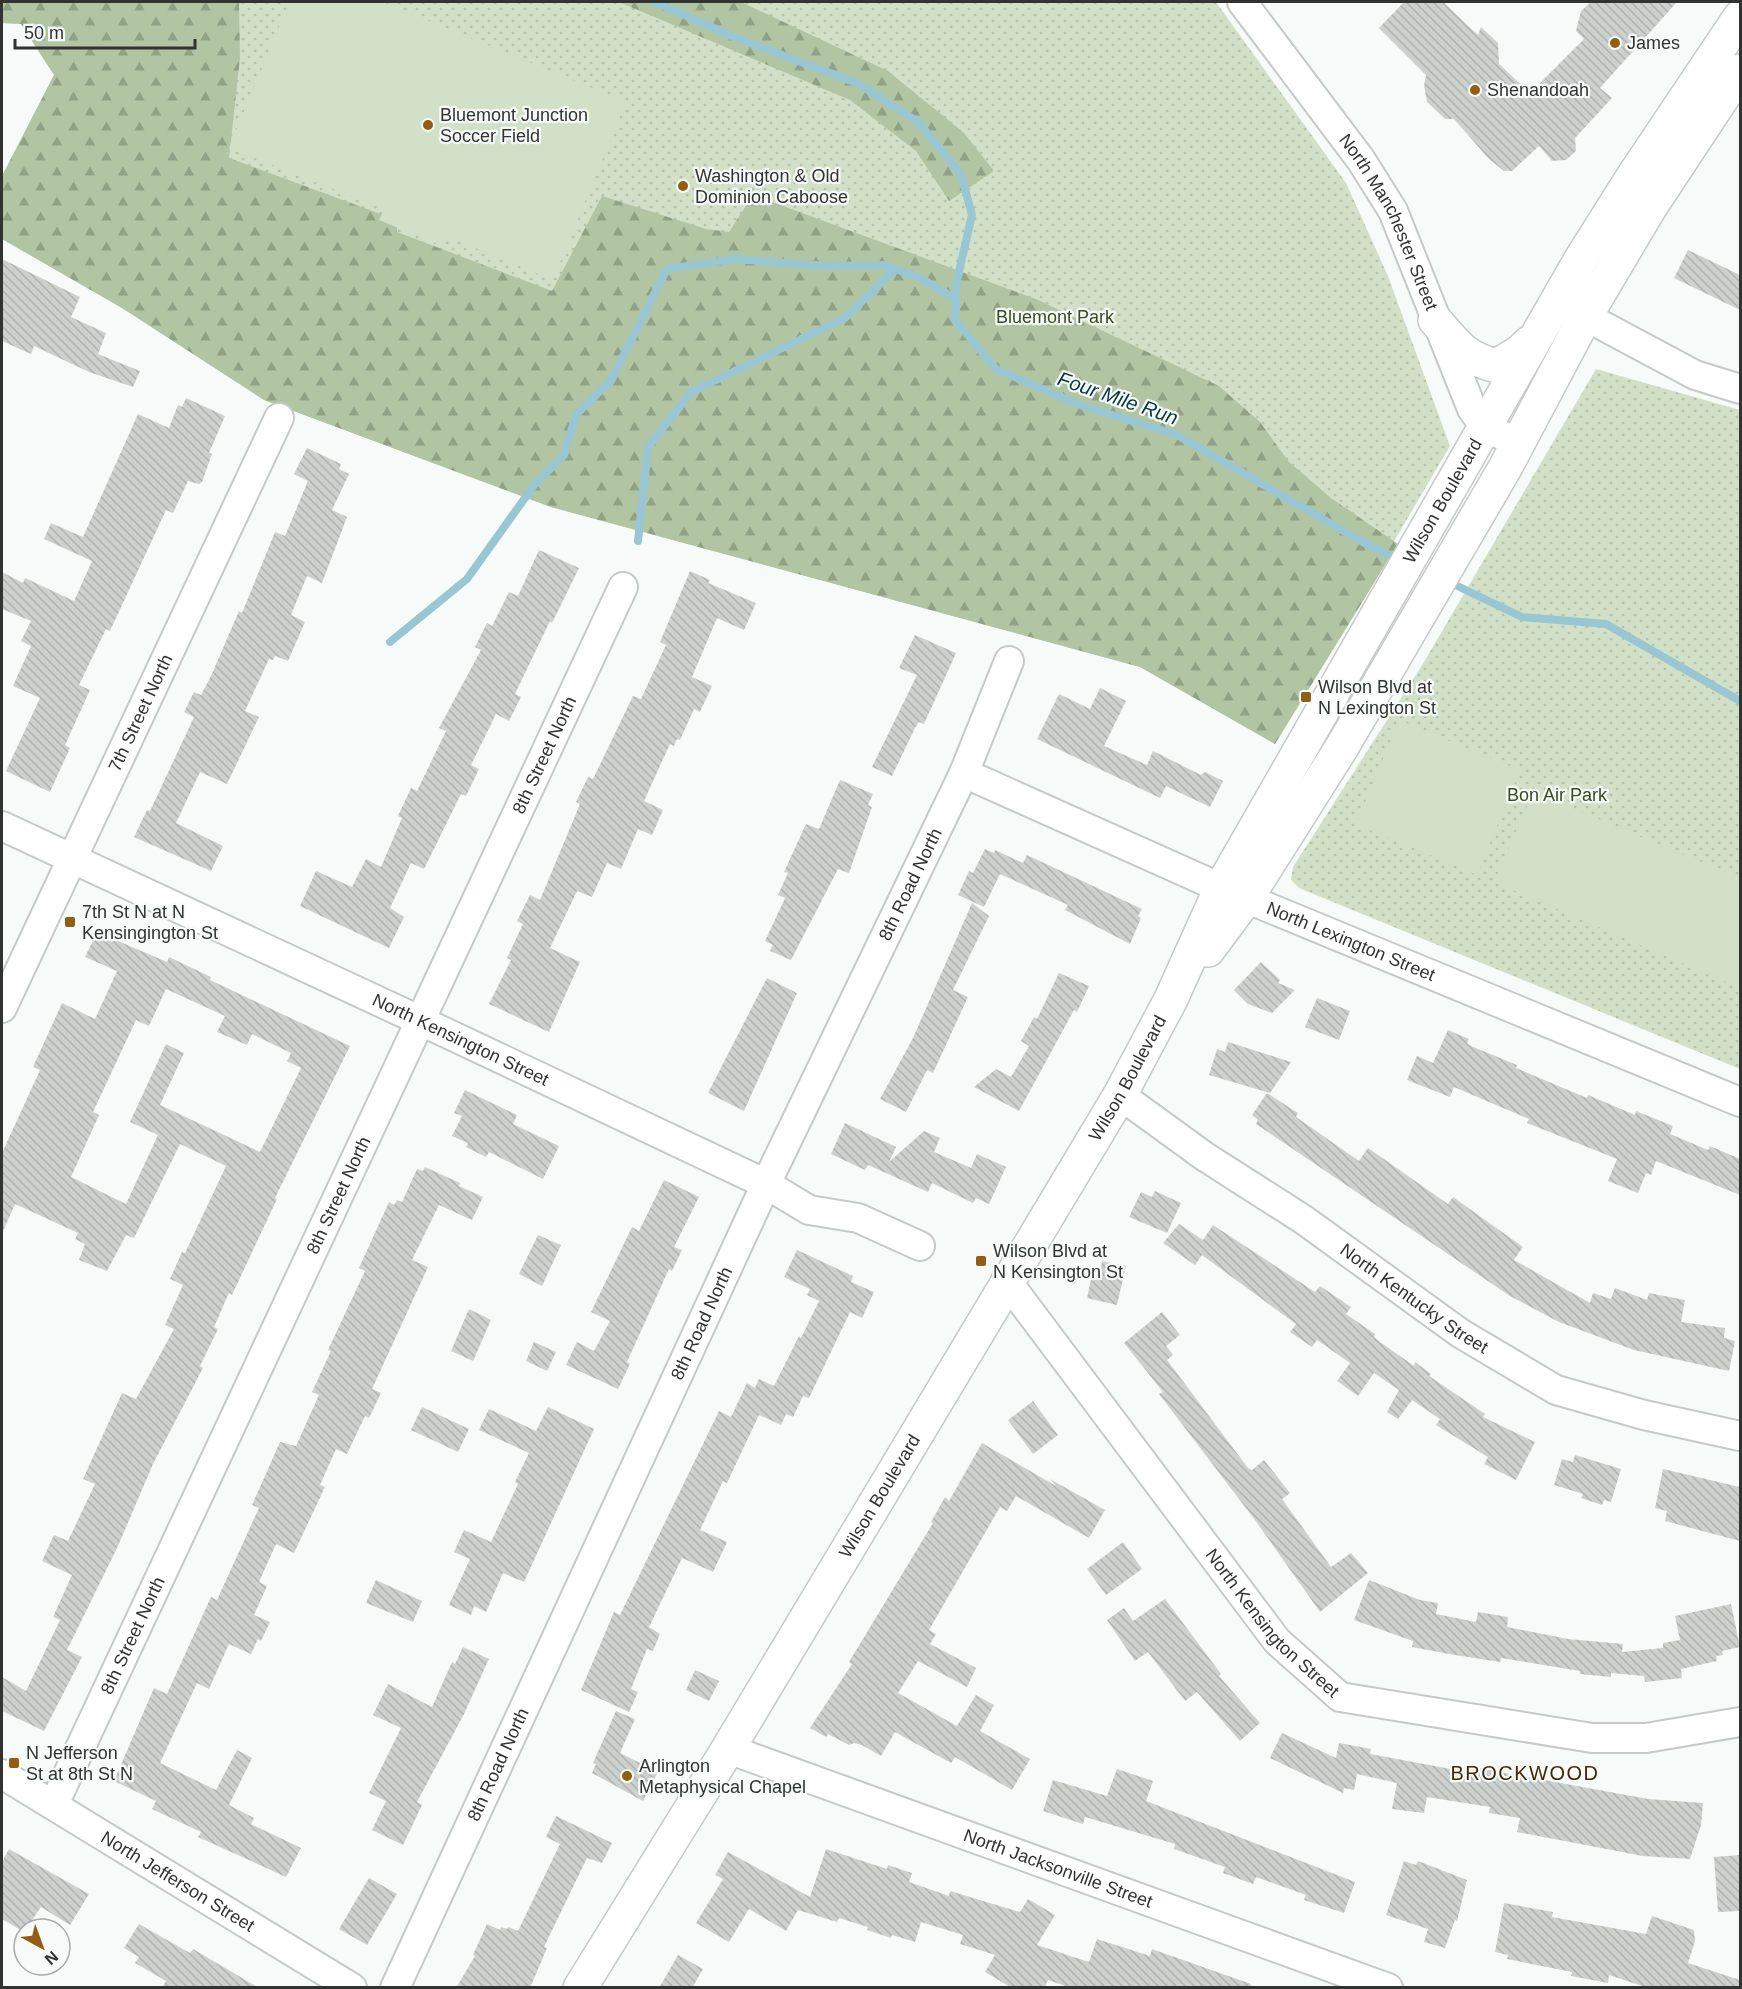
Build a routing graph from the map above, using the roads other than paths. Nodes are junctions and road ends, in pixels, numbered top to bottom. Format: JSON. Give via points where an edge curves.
{"nodes":[{"id":1,"x":1242,"y":2,"type":"edge"},
{"id":2,"x":1740,"y":17,"type":"edge"},
{"id":3,"x":1740,"y":70,"type":"edge"},
{"id":4,"x":1563,"y":315,"type":"junction"},
{"id":5,"x":1435,"y":320,"type":"junction"},
{"id":6,"x":1740,"y":389,"type":"edge"},
{"id":7,"x":279,"y":418,"type":"dead end"},
{"id":8,"x":1485,"y":427,"type":"junction"},
{"id":9,"x":1518,"y":443,"type":"junction"},
{"id":10,"x":623,"y":588,"type":"dead end"},
{"id":11,"x":1009,"y":661,"type":"dead end"},
{"id":12,"x":964,"y":773,"type":"junction"},
{"id":13,"x":2,"y":826,"type":"edge"},
{"id":14,"x":70,"y":859,"type":"junction"},
{"id":15,"x":1234,"y":893,"type":"junction"},
{"id":16,"x":2,"y":1008,"type":"edge"},
{"id":17,"x":421,"y":1021,"type":"junction"},
{"id":18,"x":1120,"y":1095,"type":"junction"},
{"id":19,"x":1740,"y":1102,"type":"edge"},
{"id":20,"x":766,"y":1184,"type":"junction"},
{"id":21,"x":920,"y":1246,"type":"dead end"},
{"id":22,"x":1006,"y":1280,"type":"junction"},
{"id":23,"x":1740,"y":1436,"type":"edge"},
{"id":24,"x":1740,"y":1722,"type":"edge"},
{"id":25,"x":728,"y":1749,"type":"junction"},
{"id":26,"x":2,"y":1774,"type":"edge"},
{"id":27,"x":54,"y":1804,"type":"junction"},
{"id":28,"x":352,"y":1988,"type":"edge"},
{"id":29,"x":395,"y":1988,"type":"edge"},
{"id":30,"x":580,"y":1988,"type":"edge"},
{"id":31,"x":1388,"y":1988,"type":"edge"}],
"edges":[{"from":1,"to":5,"type":"street","name":"North Manchester Street","via":[[1387,200],[1403,230]]},
{"from":2,"to":4,"type":"main road","name":"Wilson Boulevard","via":[[1632,178]]},
{"from":3,"to":4,"type":"main road","name":"Wilson Boulevard","via":[[1648,209]]},
{"from":4,"to":5,"type":"main road","via":[[1497,366],[1470,357]]},
{"from":4,"to":6,"type":"street","via":[[1695,375]]},
{"from":4,"to":8,"type":"main road","name":"Wilson Boulevard"},
{"from":4,"to":9,"type":"main road","name":"Wilson Boulevard"},
{"from":5,"to":8,"type":"street","name":"North Manchester Street","via":[[1472,409]]},
{"from":7,"to":14,"type":"street","name":"7th Street North"},
{"from":8,"to":9,"type":"street"},
{"from":8,"to":15,"type":"main road","name":"Wilson Boulevard","via":[[1384,604]]},
{"from":9,"to":15,"type":"main road","name":"Wilson Boulevard","via":[[1342,747]]},
{"from":10,"to":17,"type":"street","name":"8th Street North"},
{"from":11,"to":12,"type":"street","name":"8th Road North"},
{"from":12,"to":15,"type":"street","name":"North Lexington Street"},
{"from":12,"to":20,"type":"street","name":"8th Road North"},
{"from":13,"to":14,"type":"street","name":"North Kensington Street"},
{"from":14,"to":16,"type":"street","name":"7th Street North"},
{"from":14,"to":17,"type":"street","name":"North Kensington Street"},
{"from":15,"to":18,"type":"main road","name":"Wilson Boulevard"},
{"from":15,"to":19,"type":"street","name":"North Lexington Street"},
{"from":17,"to":20,"type":"street","name":"North Kensington Street"},
{"from":17,"to":27,"type":"street","name":"8th Street North"},
{"from":18,"to":22,"type":"main road","name":"Wilson Boulevard"},
{"from":18,"to":23,"type":"street","name":"North Kentucky Street","via":[[1204,1156],[1304,1220],[1460,1333],[1556,1390]]},
{"from":20,"to":21,"type":"street","name":"North Kensington Street","via":[[809,1210],[858,1218]]},
{"from":20,"to":29,"type":"street","name":"8th Road North"},
{"from":22,"to":24,"type":"street","name":"North Kensington Street","via":[[1277,1641],[1340,1697],[1592,1738],[1646,1738]]},
{"from":22,"to":25,"type":"main road","name":"Wilson Boulevard"},
{"from":25,"to":30,"type":"main road","name":"Wilson Boulevard"},
{"from":25,"to":31,"type":"street","name":"North Jacksonville Street"},
{"from":26,"to":27,"type":"street","name":"North Jefferson Street"},
{"from":27,"to":28,"type":"street","name":"North Jefferson Street"}]}
